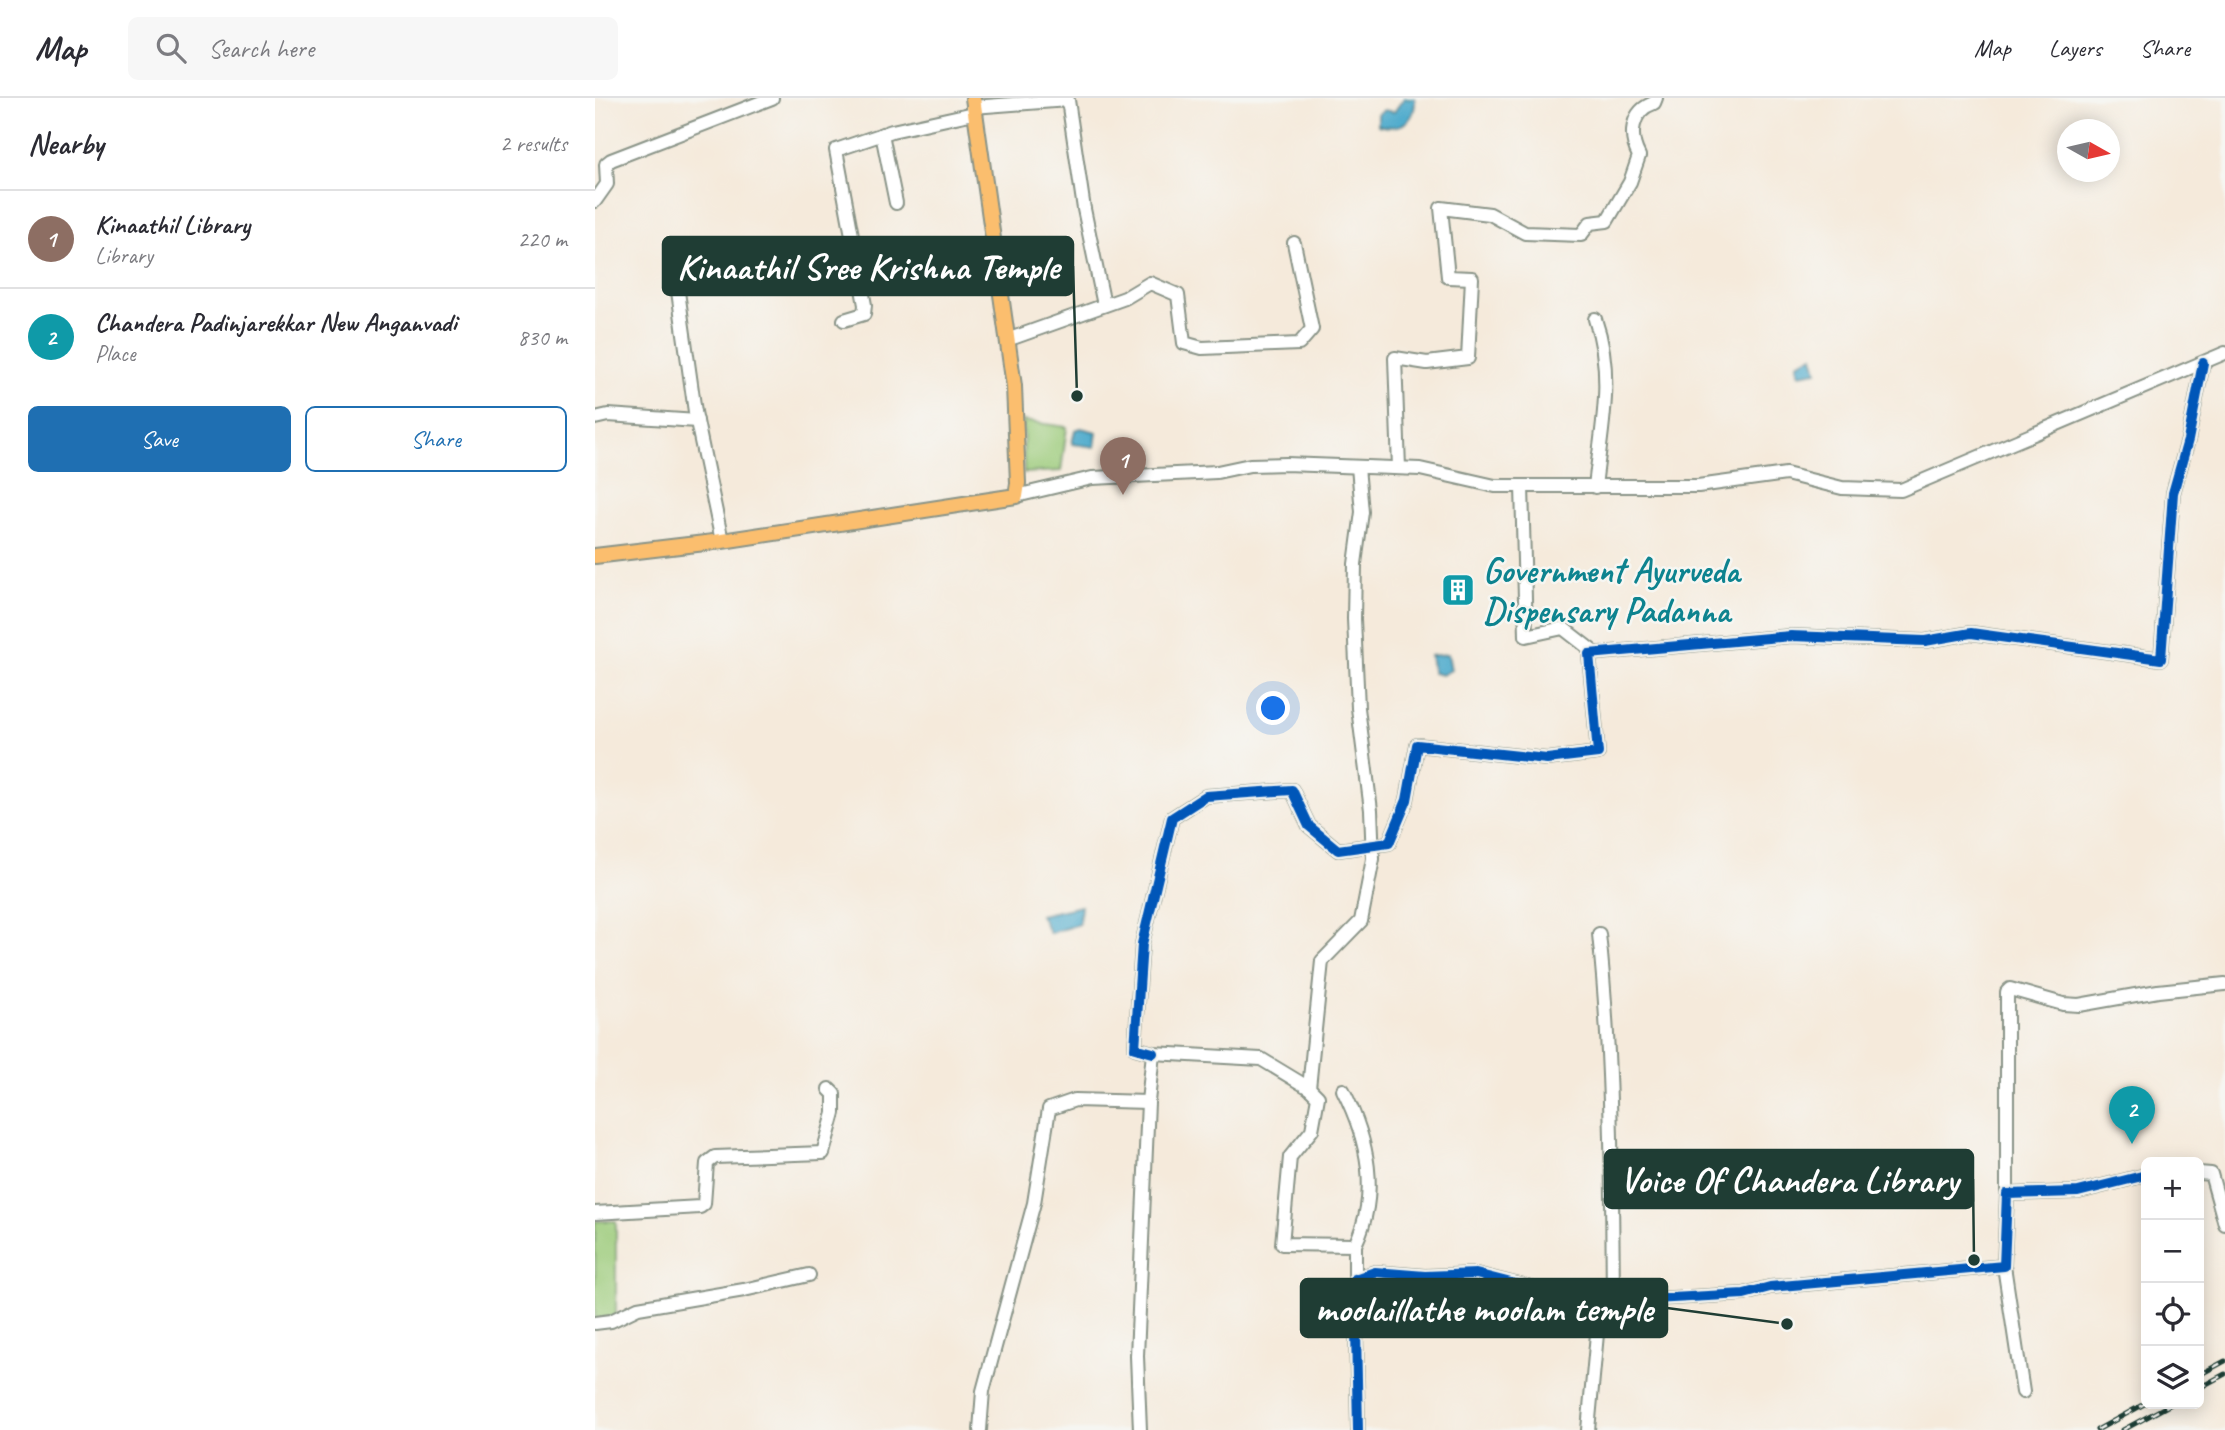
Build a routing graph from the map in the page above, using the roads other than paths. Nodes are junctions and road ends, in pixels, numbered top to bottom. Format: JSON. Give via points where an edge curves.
{"nodes":[{"id":1,"x":772,"y":98,"type":"edge"},
{"id":2,"x":1656,"y":98,"type":"edge"},
{"id":3,"x":973,"y":106,"type":"edge"},
{"id":4,"x":882,"y":134,"type":"junction"},
{"id":5,"x":595,"y":201,"type":"edge"},
{"id":6,"x":896,"y":203,"type":"dead end"},
{"id":7,"x":1294,"y":243,"type":"dead end"},
{"id":8,"x":674,"y":263,"type":"dead end"},
{"id":9,"x":1104,"y":305,"type":"junction"},
{"id":10,"x":1595,"y":319,"type":"dead end"},
{"id":11,"x":844,"y":320,"type":"dead end"},
{"id":12,"x":1007,"y":340,"type":"junction"},
{"id":13,"x":2225,"y":353,"type":"edge"},
{"id":14,"x":2203,"y":363,"type":"junction"},
{"id":15,"x":595,"y":418,"type":"edge"},
{"id":16,"x":697,"y":421,"type":"junction"},
{"id":17,"x":1358,"y":467,"type":"junction"},
{"id":18,"x":1399,"y":468,"type":"junction"},
{"id":19,"x":1522,"y":486,"type":"junction"},
{"id":20,"x":1595,"y":487,"type":"junction"},
{"id":21,"x":1016,"y":496,"type":"junction"},
{"id":22,"x":722,"y":541,"type":"junction"},
{"id":23,"x":595,"y":556,"type":"edge"},
{"id":24,"x":1595,"y":653,"type":"junction"},
{"id":25,"x":1373,"y":845,"type":"junction"},
{"id":26,"x":1599,"y":934,"type":"dead end"},
{"id":27,"x":2225,"y":984,"type":"edge"},
{"id":28,"x":1153,"y":1054,"type":"junction"},
{"id":29,"x":1309,"y":1088,"type":"junction"},
{"id":30,"x":829,"y":1089,"type":"dead end"},
{"id":31,"x":1343,"y":1090,"type":"dead end"},
{"id":32,"x":1148,"y":1102,"type":"junction"},
{"id":33,"x":2204,"y":1173,"type":"edge"},
{"id":34,"x":2141,"y":1176,"type":"edge"},
{"id":35,"x":2007,"y":1194,"type":"junction"},
{"id":36,"x":595,"y":1213,"type":"edge"},
{"id":37,"x":2225,"y":1224,"type":"edge"},
{"id":38,"x":1355,"y":1245,"type":"junction"},
{"id":39,"x":2004,"y":1266,"type":"junction"},
{"id":40,"x":809,"y":1275,"type":"dead end"},
{"id":41,"x":1355,"y":1279,"type":"junction"},
{"id":42,"x":1606,"y":1302,"type":"junction"},
{"id":43,"x":595,"y":1323,"type":"edge"},
{"id":44,"x":2023,"y":1392,"type":"dead end"},
{"id":45,"x":980,"y":1430,"type":"edge"},
{"id":46,"x":1140,"y":1430,"type":"edge"},
{"id":47,"x":1357,"y":1430,"type":"edge"},
{"id":48,"x":1588,"y":1430,"type":"edge"}],
"edges":[{"from":1,"to":5,"type":"street","via":[[611,160],[606,164],[607,184]]},
{"from":2,"to":18,"type":"street","via":[[1635,118],[1633,144],[1639,156],[1630,182],[1607,221],[1590,223],[1581,235],[1525,233],[1490,214],[1441,208],[1448,277],[1472,278],[1468,358],[1427,363],[1395,358]]},
{"from":3,"to":4,"type":"street"},
{"from":3,"to":9,"type":"street","via":[[1068,100]]},
{"from":3,"to":12,"type":"main road"},
{"from":4,"to":6,"type":"street"},
{"from":4,"to":11,"type":"street","via":[[835,150],[865,305],[864,314]]},
{"from":7,"to":9,"type":"street","via":[[1312,329],[1299,344],[1202,348],[1184,343],[1178,295],[1150,283]]},
{"from":8,"to":16,"type":"street"},
{"from":9,"to":12,"type":"street"},
{"from":10,"to":20,"type":"street","via":[[1605,352],[1607,401]]},
{"from":12,"to":21,"type":"main road","via":[[1019,483]]},
{"from":13,"to":14,"type":"street"},
{"from":14,"to":20,"type":"street","via":[[1901,490],[1842,488],[1786,474],[1698,486]]},
{"from":14,"to":24,"type":"street","via":[[2173,493],[2161,659],[1971,633],[1925,641],[1791,636]]},
{"from":15,"to":16,"type":"street"},
{"from":16,"to":22,"type":"street"},
{"from":17,"to":18,"type":"street"},
{"from":17,"to":21,"type":"street","via":[[1262,465],[1217,472],[1092,478]]},
{"from":17,"to":25,"type":"street","via":[[1362,512],[1354,619],[1359,721]]},
{"from":18,"to":19,"type":"street","via":[[1487,485]]},
{"from":19,"to":20,"type":"street"},
{"from":19,"to":24,"type":"street","via":[[1526,636],[1563,628]]},
{"from":21,"to":22,"type":"main road"},
{"from":22,"to":23,"type":"main road"},
{"from":24,"to":25,"type":"street","via":[[1589,654],[1598,752],[1547,759],[1417,745],[1407,800],[1389,843]]},
{"from":25,"to":28,"type":"street","via":[[1338,850],[1309,826],[1292,790],[1206,796],[1172,818],[1142,944],[1135,1048]]},
{"from":25,"to":29,"type":"street","via":[[1361,921],[1322,961]]},
{"from":26,"to":42,"type":"street","via":[[1613,1153]]},
{"from":27,"to":35,"type":"street","via":[[2080,1005],[2010,989]]},
{"from":28,"to":29,"type":"street","via":[[1261,1059]]},
{"from":28,"to":32,"type":"street"},
{"from":29,"to":38,"type":"street","via":[[1318,1097],[1312,1130],[1290,1157],[1282,1244]]},
{"from":30,"to":36,"type":"street","via":[[834,1094],[834,1113],[823,1153],[715,1157],[707,1163],[700,1207]]},
{"from":31,"to":38,"type":"street","via":[[1362,1128],[1370,1181],[1368,1214]]},
{"from":32,"to":45,"type":"street","via":[[1075,1100],[1049,1109],[1034,1203],[982,1398]]},
{"from":32,"to":46,"type":"street","via":[[1137,1356]]},
{"from":33,"to":37,"type":"street","via":[[2211,1174]]},
{"from":34,"to":35,"type":"street","via":[[2078,1192]]},
{"from":35,"to":39,"type":"street"},
{"from":38,"to":41,"type":"street"},
{"from":39,"to":42,"type":"street","via":[[1744,1294]]},
{"from":39,"to":44,"type":"street"},
{"from":40,"to":43,"type":"street","via":[[638,1308]]},
{"from":41,"to":42,"type":"street","via":[[1375,1272],[1476,1274]]},
{"from":41,"to":47,"type":"street"},
{"from":42,"to":48,"type":"street"}]}
